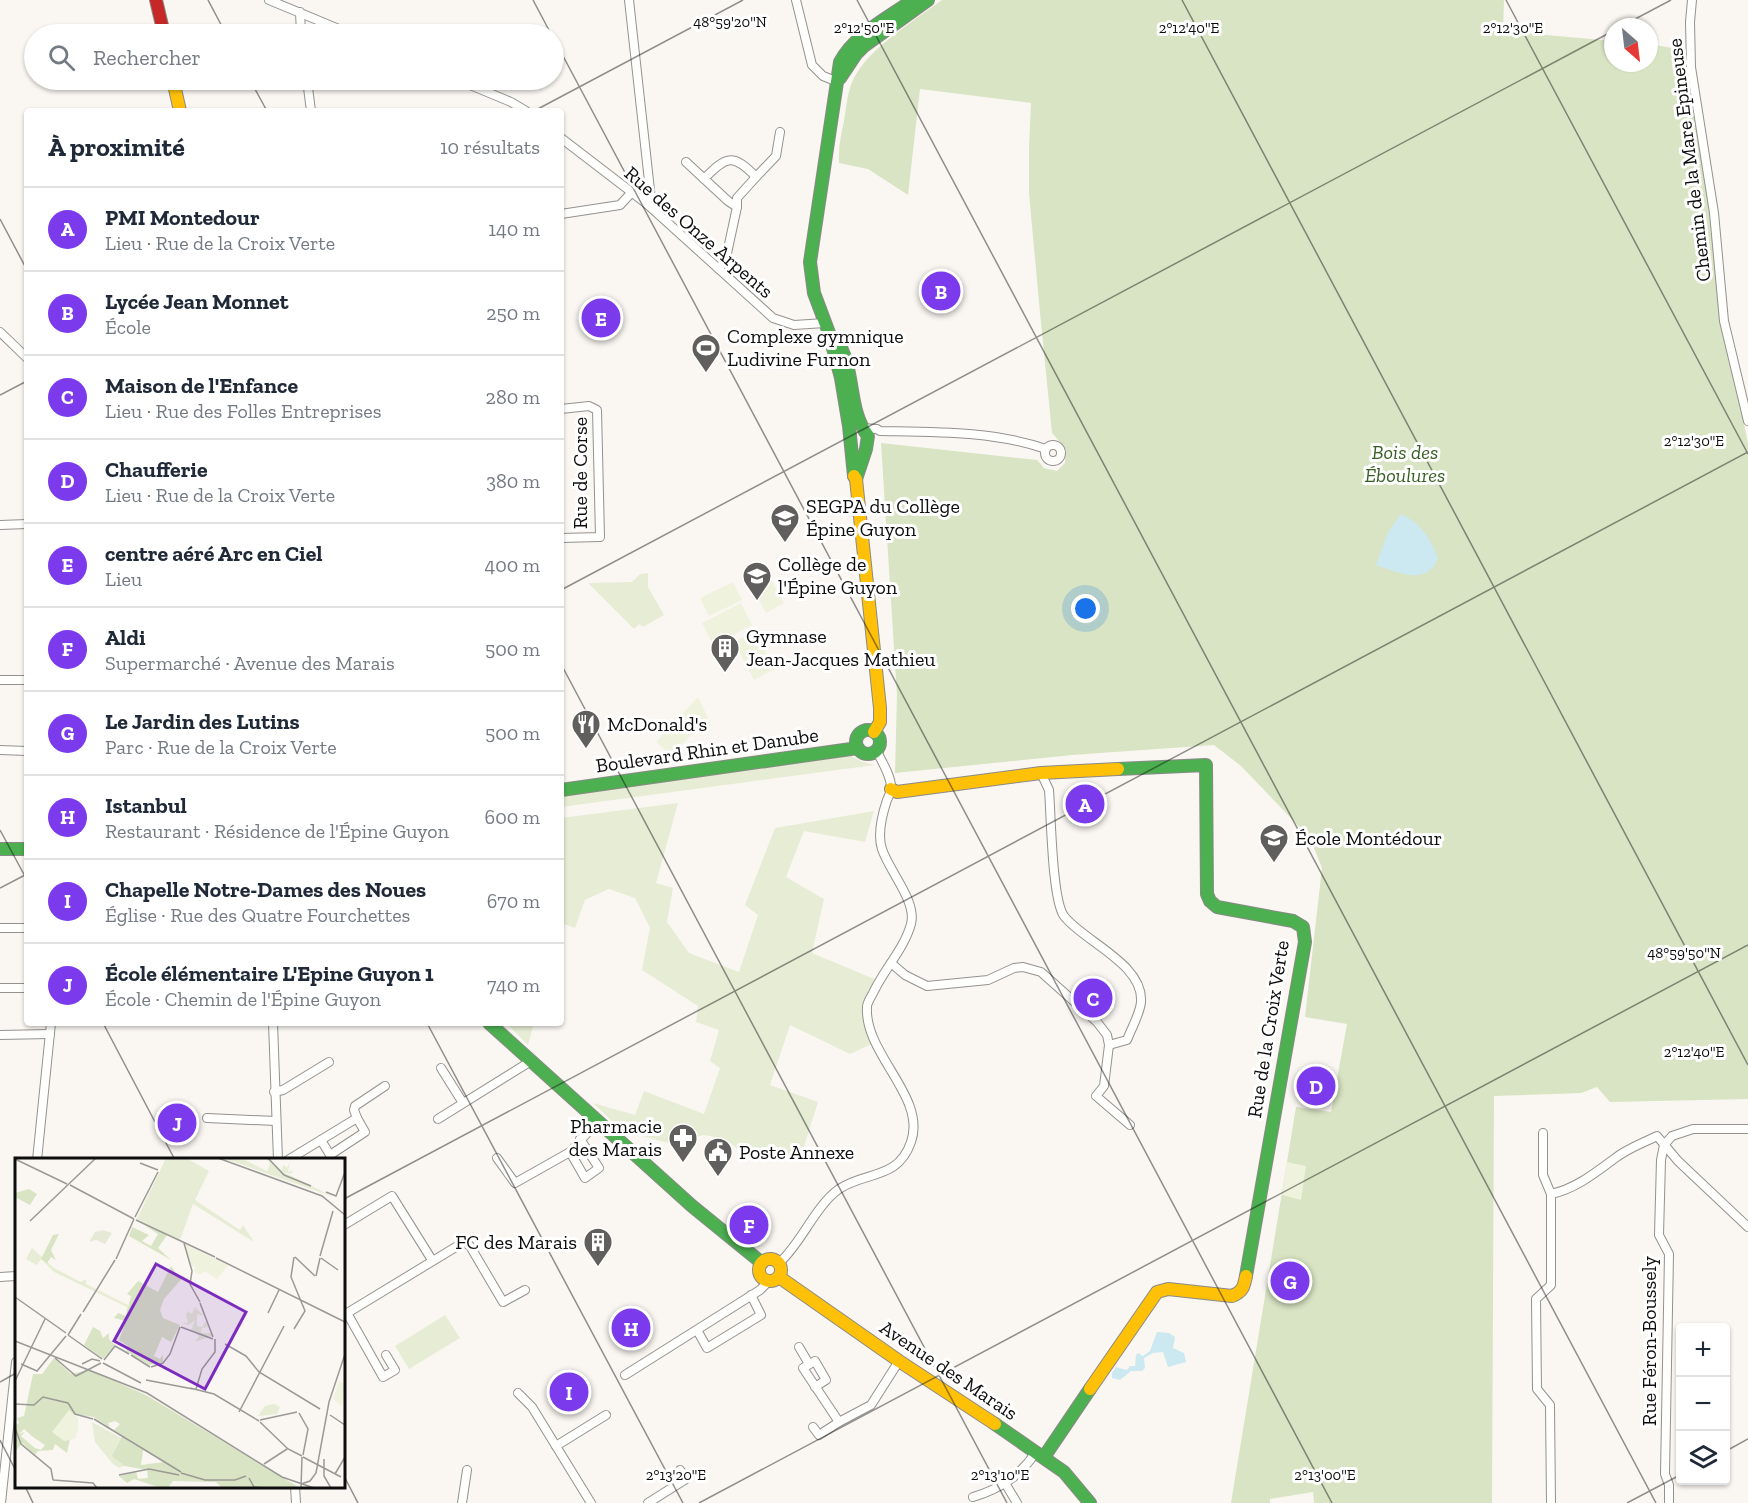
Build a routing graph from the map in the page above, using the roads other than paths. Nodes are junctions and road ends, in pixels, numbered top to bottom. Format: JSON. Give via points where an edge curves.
{"nodes":[{"id":1,"x":156,"y":0,"type":"edge"},
{"id":2,"x":269,"y":0,"type":"edge"},
{"id":3,"x":629,"y":0,"type":"edge"},
{"id":4,"x":796,"y":0,"type":"edge"},
{"id":5,"x":928,"y":0,"type":"edge"},
{"id":6,"x":1692,"y":0,"type":"edge"},
{"id":7,"x":909,"y":4,"type":"edge"},
{"id":8,"x":300,"y":12,"type":"junction"},
{"id":9,"x":162,"y":24,"type":"edge"},
{"id":10,"x":301,"y":24,"type":"edge"},
{"id":11,"x":328,"y":24,"type":"edge"},
{"id":12,"x":837,"y":82,"type":"junction"},
{"id":13,"x":175,"y":90,"type":"edge"},
{"id":14,"x":308,"y":90,"type":"edge"},
{"id":15,"x":482,"y":90,"type":"edge"},
{"id":16,"x":179,"y":108,"type":"edge"},
{"id":17,"x":311,"y":108,"type":"edge"},
{"id":18,"x":521,"y":108,"type":"edge"},
{"id":19,"x":780,"y":132,"type":"dead end"},
{"id":20,"x":564,"y":140,"type":"edge"},
{"id":21,"x":686,"y":162,"type":"dead end"},
{"id":22,"x":756,"y":177,"type":"junction"},
{"id":23,"x":705,"y":179,"type":"junction"},
{"id":24,"x":632,"y":192,"type":"junction"},
{"id":25,"x":647,"y":204,"type":"junction"},
{"id":26,"x":737,"y":207,"type":"junction"},
{"id":27,"x":564,"y":214,"type":"edge"},
{"id":28,"x":719,"y":268,"type":"junction"},
{"id":29,"x":827,"y":328,"type":"junction"},
{"id":30,"x":0,"y":332,"type":"edge"},
{"id":31,"x":24,"y":355,"type":"edge"},
{"id":32,"x":564,"y":409,"type":"edge"},
{"id":33,"x":1747,"y":421,"type":"edge"},
{"id":34,"x":861,"y":428,"type":"junction"},
{"id":35,"x":880,"y":431,"type":"junction"},
{"id":36,"x":850,"y":441,"type":"junction"},
{"id":37,"x":867,"y":445,"type":"junction"},
{"id":38,"x":1046,"y":449,"type":"dead end"},
{"id":39,"x":856,"y":479,"type":"junction"},
{"id":40,"x":24,"y":524,"type":"edge"},
{"id":41,"x":0,"y":525,"type":"edge"},
{"id":42,"x":564,"y":538,"type":"edge"},
{"id":43,"x":0,"y":680,"type":"edge"},
{"id":44,"x":24,"y":680,"type":"edge"},
{"id":45,"x":874,"y":732,"type":"junction"},
{"id":46,"x":858,"y":748,"type":"junction"},
{"id":47,"x":876,"y":749,"type":"junction"},
{"id":48,"x":0,"y":750,"type":"edge"},
{"id":49,"x":24,"y":751,"type":"edge"},
{"id":50,"x":1041,"y":773,"type":"junction"},
{"id":51,"x":891,"y":789,"type":"junction"},
{"id":52,"x":564,"y":790,"type":"edge"},
{"id":53,"x":0,"y":849,"type":"edge"},
{"id":54,"x":24,"y":849,"type":"edge"},
{"id":55,"x":0,"y":928,"type":"edge"},
{"id":56,"x":24,"y":928,"type":"edge"},
{"id":57,"x":891,"y":963,"type":"junction"},
{"id":58,"x":0,"y":988,"type":"edge"},
{"id":59,"x":24,"y":988,"type":"edge"},
{"id":60,"x":51,"y":1026,"type":"edge"},
{"id":61,"x":273,"y":1026,"type":"edge"},
{"id":62,"x":492,"y":1026,"type":"edge"},
{"id":63,"x":50,"y":1034,"type":"junction"},
{"id":64,"x":0,"y":1035,"type":"edge"},
{"id":65,"x":1109,"y":1045,"type":"junction"},
{"id":66,"x":531,"y":1060,"type":"junction"},
{"id":67,"x":329,"y":1062,"type":"dead end"},
{"id":68,"x":441,"y":1068,"type":"dead end"},
{"id":69,"x":385,"y":1086,"type":"dead end"},
{"id":70,"x":274,"y":1092,"type":"junction"},
{"id":71,"x":464,"y":1103,"type":"junction"},
{"id":72,"x":207,"y":1118,"type":"dead end"},
{"id":73,"x":357,"y":1118,"type":"junction"},
{"id":74,"x":438,"y":1119,"type":"dead end"},
{"id":75,"x":276,"y":1121,"type":"junction"},
{"id":76,"x":597,"y":1122,"type":"junction"},
{"id":77,"x":1130,"y":1125,"type":"dead end"},
{"id":78,"x":1748,"y":1129,"type":"edge"},
{"id":79,"x":1543,"y":1133,"type":"dead end"},
{"id":80,"x":580,"y":1139,"type":"junction"},
{"id":81,"x":321,"y":1140,"type":"junction"},
{"id":82,"x":1664,"y":1145,"type":"junction"},
{"id":83,"x":570,"y":1152,"type":"junction"},
{"id":84,"x":37,"y":1158,"type":"edge"},
{"id":85,"x":278,"y":1158,"type":"edge"},
{"id":86,"x":291,"y":1158,"type":"edge"},
{"id":87,"x":497,"y":1158,"type":"dead end"},
{"id":88,"x":1551,"y":1194,"type":"junction"},
{"id":89,"x":345,"y":1224,"type":"edge"},
{"id":90,"x":1748,"y":1227,"type":"edge"},
{"id":91,"x":432,"y":1260,"type":"junction"},
{"id":92,"x":762,"y":1263,"type":"junction"},
{"id":93,"x":779,"y":1263,"type":"junction"},
{"id":94,"x":15,"y":1276,"type":"edge"},
{"id":95,"x":0,"y":1277,"type":"edge"},
{"id":96,"x":773,"y":1278,"type":"junction"},
{"id":97,"x":525,"y":1290,"type":"dead end"},
{"id":98,"x":751,"y":1295,"type":"junction"},
{"id":99,"x":345,"y":1314,"type":"edge"},
{"id":100,"x":697,"y":1330,"type":"junction"},
{"id":101,"x":799,"y":1347,"type":"dead end"},
{"id":102,"x":386,"y":1355,"type":"dead end"},
{"id":103,"x":899,"y":1361,"type":"junction"},
{"id":104,"x":809,"y":1364,"type":"junction"},
{"id":105,"x":15,"y":1372,"type":"edge"},
{"id":106,"x":626,"y":1375,"type":"dead end"},
{"id":107,"x":815,"y":1387,"type":"junction"},
{"id":108,"x":518,"y":1393,"type":"dead end"},
{"id":109,"x":0,"y":1414,"type":"edge"},
{"id":110,"x":11,"y":1414,"type":"junction"},
{"id":111,"x":606,"y":1415,"type":"dead end"},
{"id":112,"x":839,"y":1422,"type":"junction"},
{"id":113,"x":813,"y":1427,"type":"dead end"},
{"id":114,"x":556,"y":1446,"type":"junction"},
{"id":115,"x":15,"y":1450,"type":"edge"},
{"id":116,"x":7,"y":1451,"type":"junction"},
{"id":117,"x":1040,"y":1455,"type":"junction"},
{"id":118,"x":466,"y":1470,"type":"dead end"},
{"id":119,"x":680,"y":1470,"type":"dead end"},
{"id":120,"x":1005,"y":1483,"type":"junction"},
{"id":121,"x":295,"y":1488,"type":"edge"},
{"id":122,"x":1,"y":1490,"type":"edge"},
{"id":123,"x":973,"y":1497,"type":"dead end"},
{"id":124,"x":1,"y":1503,"type":"edge"},
{"id":125,"x":296,"y":1503,"type":"edge"},
{"id":126,"x":462,"y":1503,"type":"edge"},
{"id":127,"x":591,"y":1503,"type":"edge"},
{"id":128,"x":648,"y":1503,"type":"edge"},
{"id":129,"x":1017,"y":1503,"type":"edge"},
{"id":130,"x":1090,"y":1503,"type":"edge"},
{"id":131,"x":1551,"y":1503,"type":"edge"},
{"id":132,"x":1669,"y":1503,"type":"edge"}],
"edges":[{"from":1,"to":9,"type":"street"},
{"from":2,"to":8,"type":"street"},
{"from":3,"to":25,"type":"street","via":[[651,199]]},
{"from":4,"to":12,"type":"street","via":[[812,65],[822,76]]},
{"from":5,"to":7,"type":"street"},
{"from":6,"to":33,"type":"street","name":"Chemin de la Mare Epineuse","via":[[1691,68],[1714,213],[1724,321]]},
{"from":7,"to":12,"type":"street","via":[[841,58]]},
{"from":8,"to":10,"type":"street"},
{"from":8,"to":11,"type":"street"},
{"from":12,"to":29,"type":"street","via":[[810,262],[814,293]]},
{"from":13,"to":16,"type":"street"},
{"from":14,"to":17,"type":"street"},
{"from":15,"to":18,"type":"street"},
{"from":19,"to":22,"type":"street","via":[[776,156]]},
{"from":20,"to":24,"type":"street","name":"Rue des Onze Arpents"},
{"from":21,"to":23,"type":"street"},
{"from":22,"to":23,"type":"street","via":[[743,162],[733,160],[719,163]]},
{"from":22,"to":26,"type":"street","via":[[737,198]]},
{"from":23,"to":26,"type":"street"},
{"from":24,"to":25,"type":"street","name":"Rue des Onze Arpents"},
{"from":24,"to":27,"type":"street","via":[[620,205]]},
{"from":25,"to":28,"type":"street","name":"Rue des Onze Arpents"},
{"from":26,"to":28,"type":"street","via":[[726,258]]},
{"from":28,"to":29,"type":"street","name":"Rue des Onze Arpents","via":[[773,318],[794,325]]},
{"from":29,"to":34,"type":"street","via":[[848,366]]},
{"from":29,"to":36,"type":"street","via":[[841,378]]},
{"from":30,"to":31,"type":"street"},
{"from":32,"to":42,"type":"street","name":"Rue de Corse","via":[[589,406],[597,410],[600,537]]},
{"from":34,"to":35,"type":"street"},
{"from":34,"to":36,"type":"street","via":[[854,429]]},
{"from":34,"to":37,"type":"street"},
{"from":35,"to":37,"type":"street"},
{"from":35,"to":38,"type":"street","via":[[1022,441]]},
{"from":36,"to":37,"type":"street","via":[[856,454],[861,454]]},
{"from":36,"to":39,"type":"street","via":[[852,473]]},
{"from":37,"to":39,"type":"street"},
{"from":39,"to":45,"type":"street","via":[[880,708],[880,722]]},
{"from":40,"to":41,"type":"street"},
{"from":43,"to":44,"type":"street"},
{"from":45,"to":46,"type":"street","via":[[865,730],[858,735]]},
{"from":45,"to":47,"type":"street","via":[[879,741]]},
{"from":46,"to":47,"type":"street","via":[[864,753]]},
{"from":46,"to":52,"type":"street","name":"Boulevard Rhin et Danube"},
{"from":47,"to":51,"type":"street"},
{"from":48,"to":49,"type":"street"},
{"from":50,"to":51,"type":"street","name":"Rue de la Croix Verte","via":[[897,792]]},
{"from":50,"to":65,"type":"street","via":[[1049,790],[1057,899],[1064,916],[1127,969],[1140,990],[1141,1004],[1127,1040]]},
{"from":50,"to":117,"type":"street","name":"Rue de la Croix Verte","via":[[1206,765],[1210,901],[1217,907],[1293,921],[1303,927],[1305,942],[1244,1288],[1238,1294],[1226,1296],[1168,1289],[1157,1292]]},
{"from":51,"to":57,"type":"street","via":[[881,821],[881,846],[912,915],[904,942]]},
{"from":53,"to":54,"type":"street"},
{"from":55,"to":56,"type":"street"},
{"from":57,"to":65,"type":"street","via":[[927,986],[988,980],[1014,968],[1034,969],[1097,1022]]},
{"from":57,"to":93,"type":"street","via":[[867,1006],[870,1030],[912,1111],[911,1143],[897,1164],[883,1174],[854,1181],[834,1193]]},
{"from":58,"to":59,"type":"street"},
{"from":60,"to":63,"type":"street"},
{"from":61,"to":70,"type":"street"},
{"from":62,"to":66,"type":"street"},
{"from":63,"to":64,"type":"street"},
{"from":63,"to":84,"type":"street"},
{"from":65,"to":77,"type":"street","via":[[1104,1086],[1096,1096]]},
{"from":66,"to":71,"type":"street"},
{"from":66,"to":76,"type":"street"},
{"from":67,"to":70,"type":"street"},
{"from":68,"to":71,"type":"street"},
{"from":69,"to":73,"type":"street","via":[[355,1106]]},
{"from":70,"to":75,"type":"street"},
{"from":71,"to":74,"type":"street"},
{"from":72,"to":75,"type":"street"},
{"from":73,"to":81,"type":"street"},
{"from":73,"to":81,"type":"street","via":[[365,1132],[330,1155]]},
{"from":75,"to":85,"type":"street"},
{"from":76,"to":80,"type":"street"},
{"from":76,"to":92,"type":"street"},
{"from":78,"to":82,"type":"street","via":[[1693,1129],[1672,1136]]},
{"from":79,"to":88,"type":"street","via":[[1543,1175]]},
{"from":80,"to":83,"type":"street"},
{"from":80,"to":83,"type":"street","via":[[599,1168],[585,1178]]},
{"from":81,"to":86,"type":"street"},
{"from":82,"to":88,"type":"street","via":[[1657,1136],[1572,1186]]},
{"from":82,"to":90,"type":"street"},
{"from":82,"to":132,"type":"street","name":"Rue Féron-Boussely","via":[[1659,1235],[1669,1254],[1665,1474]]},
{"from":83,"to":87,"type":"street","via":[[515,1183]]},
{"from":88,"to":131,"type":"street","via":[[1551,1285],[1536,1299],[1537,1389],[1551,1405]]},
{"from":89,"to":91,"type":"street","via":[[392,1196]]},
{"from":91,"to":97,"type":"street","via":[[464,1242],[503,1302]]},
{"from":91,"to":99,"type":"street"},
{"from":92,"to":93,"type":"street","via":[[770,1259]]},
{"from":92,"to":96,"type":"street","via":[[760,1273]]},
{"from":93,"to":96,"type":"street","via":[[781,1268]]},
{"from":94,"to":95,"type":"street"},
{"from":96,"to":98,"type":"street"},
{"from":96,"to":103,"type":"street","name":"Avenue des Marais"},
{"from":98,"to":100,"type":"street"},
{"from":98,"to":100,"type":"street","via":[[761,1315],[707,1348]]},
{"from":99,"to":102,"type":"street","via":[[383,1377],[395,1370]]},
{"from":100,"to":106,"type":"street"},
{"from":101,"to":104,"type":"street"},
{"from":103,"to":112,"type":"street","via":[[871,1405]]},
{"from":103,"to":117,"type":"street","name":"Avenue des Marais"},
{"from":104,"to":107,"type":"street","via":[[803,1368]]},
{"from":104,"to":107,"type":"street","via":[[815,1361],[826,1380]]},
{"from":105,"to":110,"type":"street"},
{"from":107,"to":112,"type":"street"},
{"from":108,"to":114,"type":"street","via":[[532,1407]]},
{"from":109,"to":110,"type":"street"},
{"from":110,"to":116,"type":"street"},
{"from":111,"to":114,"type":"street"},
{"from":112,"to":113,"type":"street","via":[[819,1435]]},
{"from":114,"to":127,"type":"street"},
{"from":115,"to":116,"type":"street"},
{"from":116,"to":122,"type":"street"},
{"from":117,"to":120,"type":"street"},
{"from":117,"to":130,"type":"street","name":"Avenue des Marais","via":[[1064,1472]]},
{"from":118,"to":126,"type":"street"},
{"from":119,"to":128,"type":"street","via":[[686,1479]]},
{"from":120,"to":123,"type":"street"},
{"from":120,"to":129,"type":"street"},
{"from":121,"to":125,"type":"street"},
{"from":122,"to":124,"type":"street"}]}
